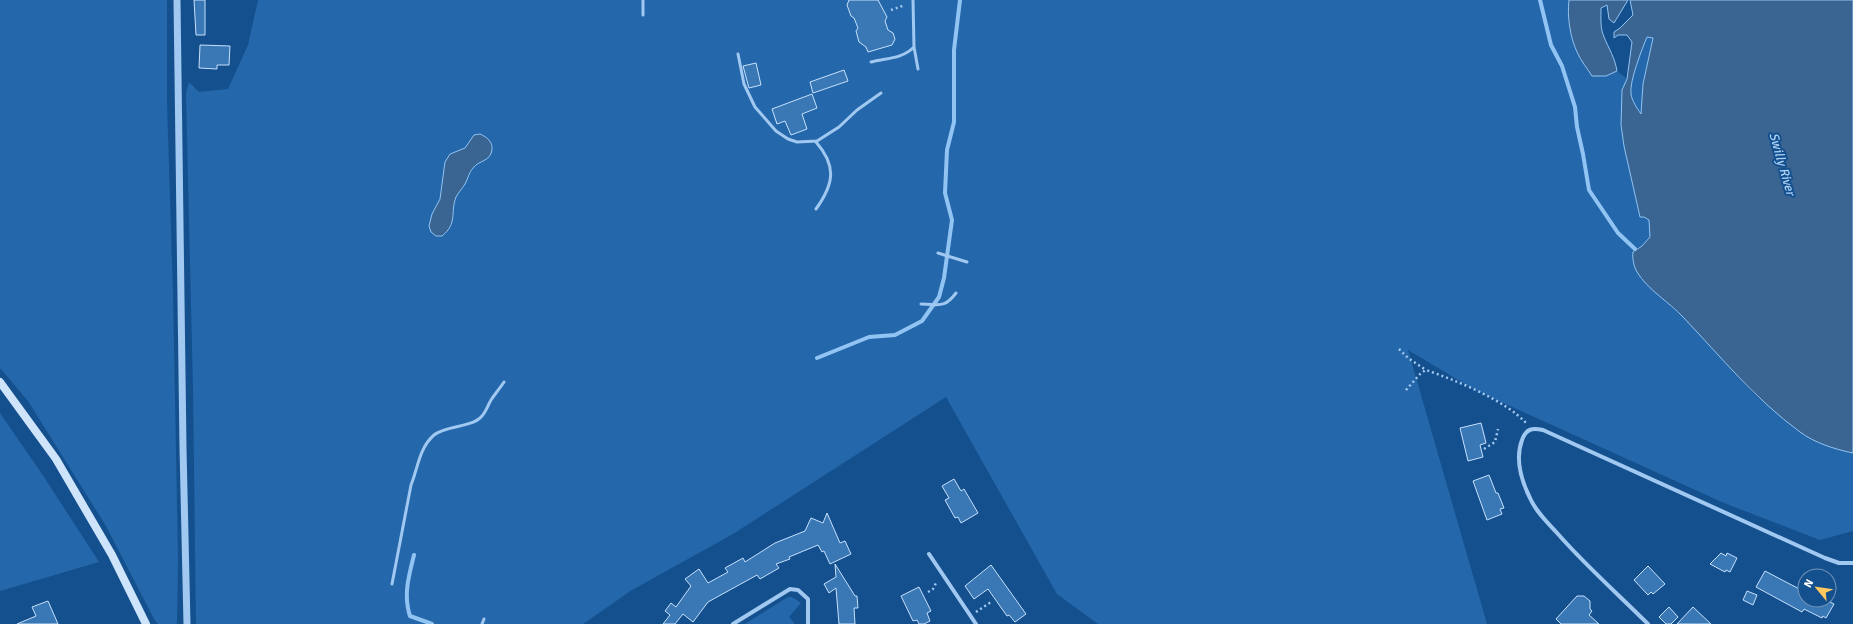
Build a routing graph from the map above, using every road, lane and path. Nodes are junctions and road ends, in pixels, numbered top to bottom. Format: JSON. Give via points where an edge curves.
{"nodes":[{"id":1,"x":177,"y":0,"type":"edge"},
{"id":2,"x":643,"y":0,"type":"edge"},
{"id":3,"x":913,"y":1,"type":"edge"},
{"id":4,"x":891,"y":10,"type":"dead end"},
{"id":5,"x":643,"y":15,"type":"dead end"},
{"id":6,"x":914,"y":47,"type":"junction"},
{"id":7,"x":738,"y":54,"type":"dead end"},
{"id":8,"x":871,"y":62,"type":"dead end"},
{"id":9,"x":918,"y":69,"type":"dead end"},
{"id":10,"x":881,"y":93,"type":"dead end"},
{"id":11,"x":816,"y":142,"type":"junction"},
{"id":12,"x":816,"y":209,"type":"dead end"},
{"id":13,"x":939,"y":253,"type":"dead end"},
{"id":14,"x":968,"y":262,"type":"dead end"},
{"id":15,"x":956,"y":293,"type":"dead end"},
{"id":16,"x":921,"y":304,"type":"dead end"},
{"id":17,"x":1399,"y":349,"type":"dead end"},
{"id":18,"x":1426,"y":370,"type":"junction"},
{"id":19,"x":0,"y":382,"type":"edge"},
{"id":20,"x":504,"y":382,"type":"dead end"},
{"id":21,"x":1406,"y":390,"type":"dead end"},
{"id":22,"x":1498,"y":429,"type":"dead end"},
{"id":23,"x":1532,"y":429,"type":"junction"},
{"id":24,"x":1484,"y":448,"type":"dead end"},
{"id":25,"x":929,"y":554,"type":"dead end"},
{"id":26,"x":1853,"y":563,"type":"edge"},
{"id":27,"x":944,"y":576,"type":"junction"},
{"id":28,"x":392,"y":584,"type":"dead end"},
{"id":29,"x":928,"y":592,"type":"dead end"},
{"id":30,"x":990,"y":602,"type":"dead end"},
{"id":31,"x":971,"y":616,"type":"junction"},
{"id":32,"x":484,"y":619,"type":"dead end"},
{"id":33,"x":146,"y":624,"type":"edge"},
{"id":34,"x":187,"y":624,"type":"edge"},
{"id":35,"x":482,"y":624,"type":"edge"},
{"id":36,"x":733,"y":624,"type":"edge"},
{"id":37,"x":808,"y":624,"type":"edge"},
{"id":38,"x":976,"y":624,"type":"edge"},
{"id":39,"x":1648,"y":624,"type":"edge"}],
"edges":[{"from":1,"to":34,"type":"street"},
{"from":2,"to":5,"type":"lane"},
{"from":3,"to":4,"type":"path"},
{"from":3,"to":6,"type":"lane"},
{"from":6,"to":8,"type":"lane","via":[[896,58]]},
{"from":6,"to":9,"type":"lane"},
{"from":7,"to":11,"type":"lane","via":[[741,74],[750,99],[776,131],[797,142]]},
{"from":10,"to":11,"type":"lane"},
{"from":11,"to":12,"type":"lane","via":[[830,163],[831,177],[825,196]]},
{"from":13,"to":14,"type":"lane"},
{"from":15,"to":16,"type":"lane","via":[[950,301],[941,306]]},
{"from":17,"to":18,"type":"path"},
{"from":18,"to":21,"type":"path","via":[[1421,372]]},
{"from":18,"to":23,"type":"path","via":[[1509,408]]},
{"from":19,"to":33,"type":"main road","via":[[56,460],[112,555]]},
{"from":20,"to":28,"type":"lane","via":[[482,417],[434,435],[421,452],[411,485]]},
{"from":22,"to":24,"type":"path","via":[[1495,442]]},
{"from":23,"to":26,"type":"street","via":[[1543,430],[1825,558],[1839,563]]},
{"from":23,"to":39,"type":"street","via":[[1523,437],[1518,452],[1520,469],[1530,498],[1572,550]]},
{"from":25,"to":27,"type":"street"},
{"from":27,"to":29,"type":"path"},
{"from":27,"to":31,"type":"street"},
{"from":30,"to":31,"type":"path"},
{"from":31,"to":38,"type":"street"},
{"from":32,"to":35,"type":"lane"},
{"from":36,"to":37,"type":"street","via":[[790,589],[798,590],[808,599]]}]}
